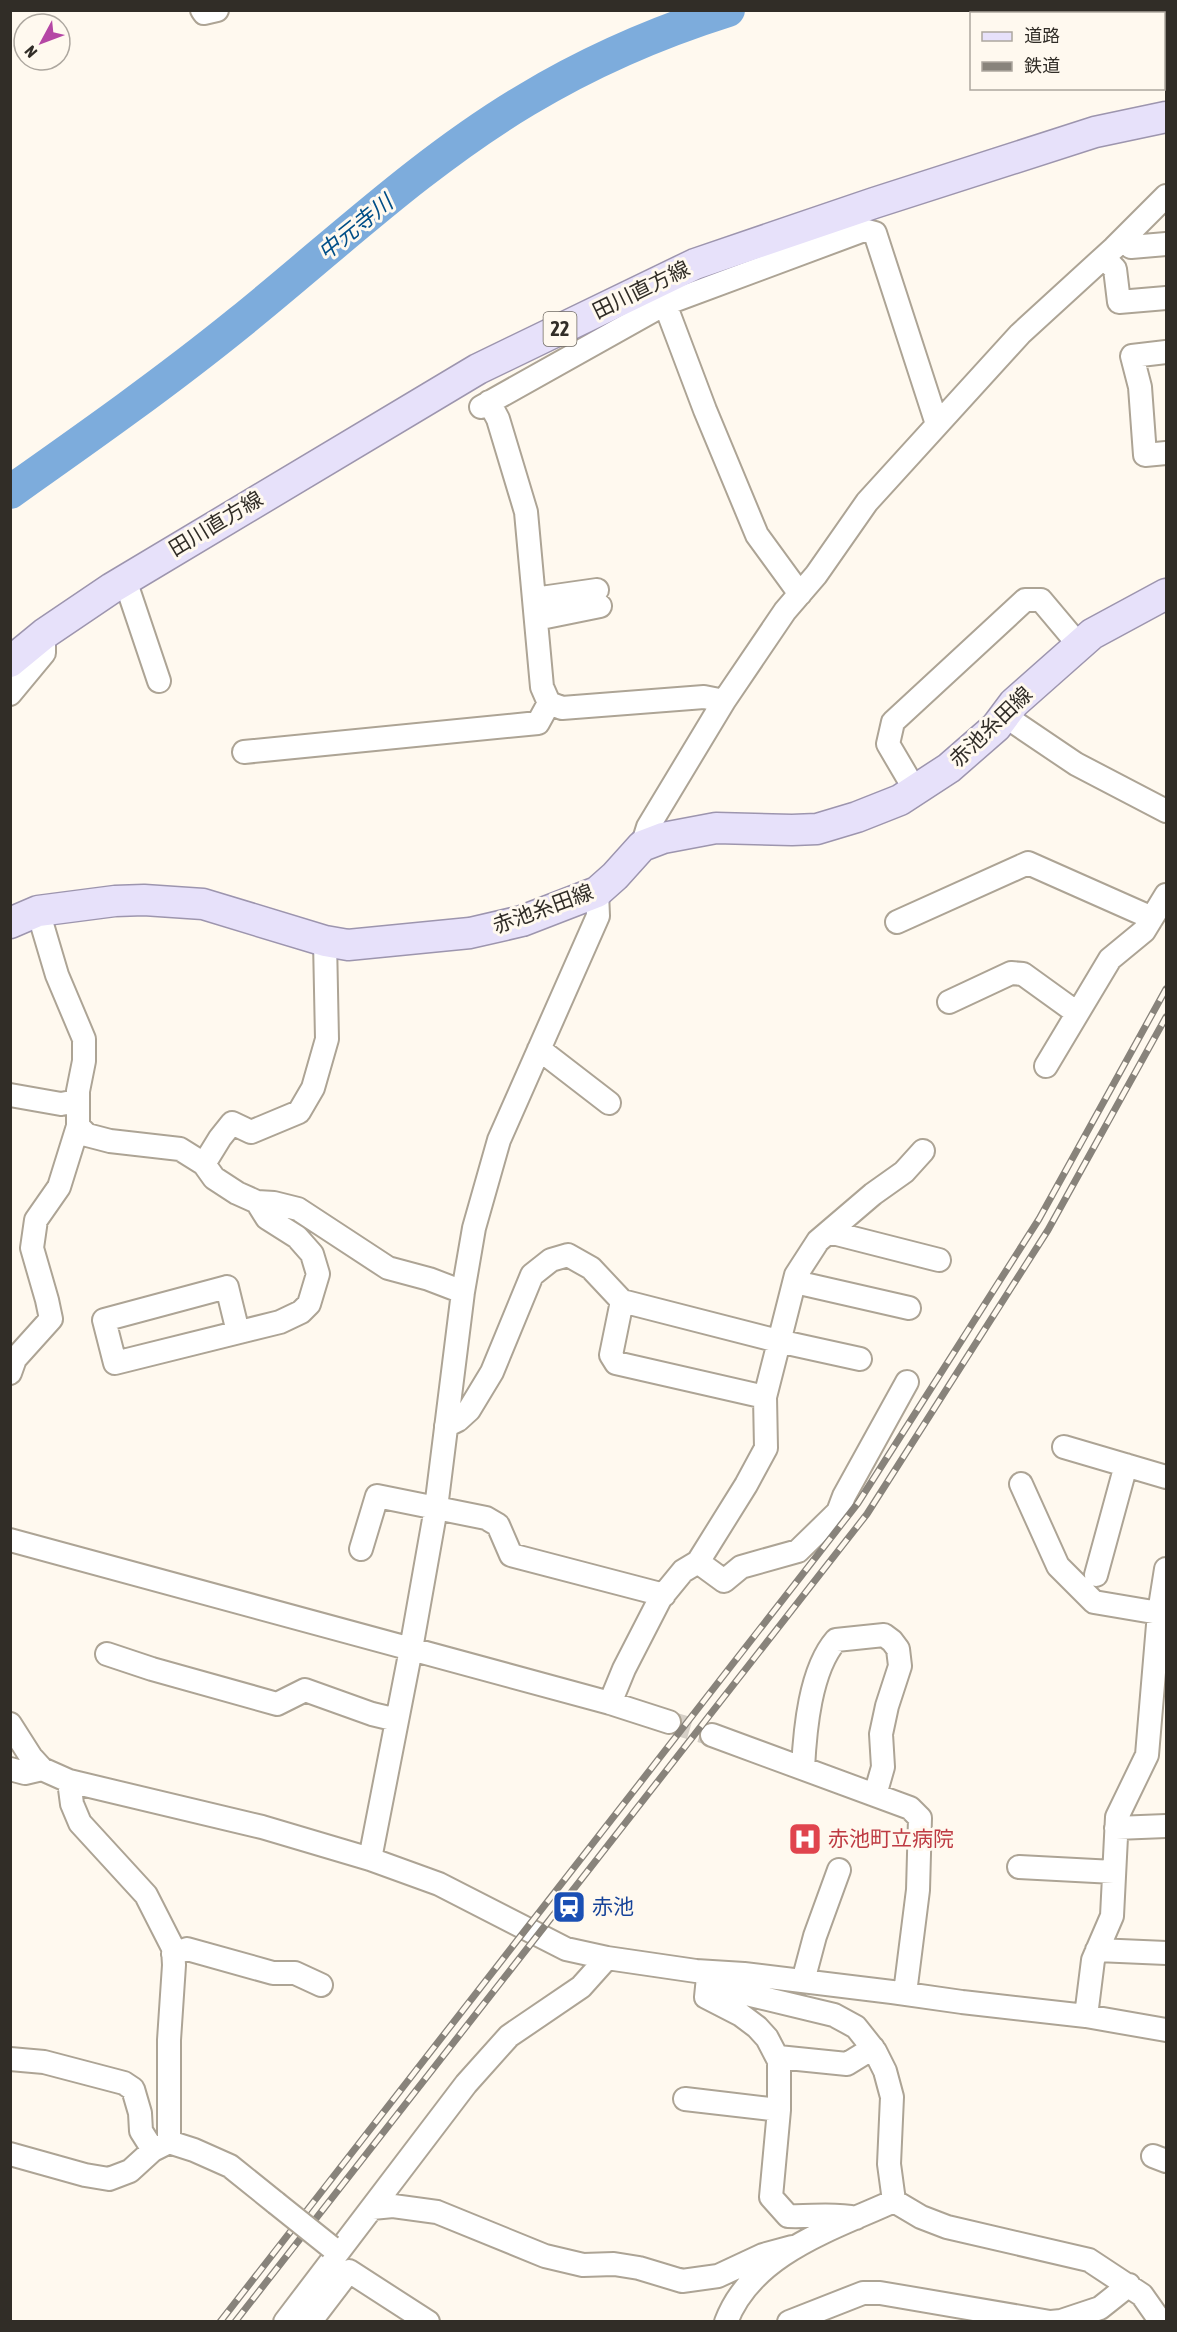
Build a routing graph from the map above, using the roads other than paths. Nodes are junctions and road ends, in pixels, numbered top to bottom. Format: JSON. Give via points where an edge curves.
{"nodes":[{"id":1,"x":202,"y":10,"type":"edge"},
{"id":2,"x":217,"y":10,"type":"edge"},
{"id":3,"x":1167,"y":117,"type":"edge"},
{"id":4,"x":1167,"y":196,"type":"edge"},
{"id":5,"x":1124,"y":239,"type":"junction"},
{"id":6,"x":1167,"y":244,"type":"edge"},
{"id":7,"x":1104,"y":258,"type":"junction"},
{"id":8,"x":1167,"y":298,"type":"edge"},
{"id":9,"x":665,"y":304,"type":"junction"},
{"id":10,"x":1167,"y":352,"type":"edge"},
{"id":11,"x":937,"y":423,"type":"junction"},
{"id":12,"x":1167,"y":453,"type":"edge"},
{"id":13,"x":125,"y":580,"type":"junction"},
{"id":14,"x":800,"y":594,"type":"junction"},
{"id":15,"x":1167,"y":594,"type":"edge"},
{"id":16,"x":598,"y":598,"type":"dead end"},
{"id":17,"x":535,"y":609,"type":"junction"},
{"id":18,"x":44,"y":634,"type":"junction"},
{"id":19,"x":1078,"y":644,"type":"junction"},
{"id":20,"x":10,"y":662,"type":"edge"},
{"id":21,"x":159,"y":681,"type":"dead end"},
{"id":22,"x":10,"y":693,"type":"edge"},
{"id":23,"x":724,"y":701,"type":"junction"},
{"id":24,"x":549,"y":703,"type":"junction"},
{"id":25,"x":1005,"y":716,"type":"junction"},
{"id":26,"x":244,"y":752,"type":"dead end"},
{"id":27,"x":915,"y":790,"type":"junction"},
{"id":28,"x":1167,"y":811,"type":"edge"},
{"id":29,"x":642,"y":846,"type":"junction"},
{"id":30,"x":597,"y":892,"type":"junction"},
{"id":31,"x":1167,"y":896,"type":"edge"},
{"id":32,"x":38,"y":911,"type":"junction"},
{"id":33,"x":1152,"y":918,"type":"junction"},
{"id":34,"x":897,"y":922,"type":"dead end"},
{"id":35,"x":10,"y":923,"type":"edge"},
{"id":36,"x":325,"y":941,"type":"junction"},
{"id":37,"x":949,"y":1002,"type":"dead end"},
{"id":38,"x":1077,"y":1014,"type":"junction"},
{"id":39,"x":539,"y":1049,"type":"junction"},
{"id":40,"x":1046,"y":1066,"type":"dead end"},
{"id":41,"x":10,"y":1095,"type":"edge"},
{"id":42,"x":77,"y":1101,"type":"junction"},
{"id":43,"x":609,"y":1103,"type":"dead end"},
{"id":44,"x":78,"y":1126,"type":"junction"},
{"id":45,"x":923,"y":1151,"type":"dead end"},
{"id":46,"x":204,"y":1164,"type":"junction"},
{"id":47,"x":257,"y":1202,"type":"junction"},
{"id":48,"x":829,"y":1232,"type":"junction"},
{"id":49,"x":939,"y":1260,"type":"dead end"},
{"id":50,"x":795,"y":1275,"type":"junction"},
{"id":51,"x":463,"y":1292,"type":"junction"},
{"id":52,"x":622,"y":1300,"type":"junction"},
{"id":53,"x":909,"y":1308,"type":"dead end"},
{"id":54,"x":238,"y":1332,"type":"junction"},
{"id":55,"x":778,"y":1341,"type":"junction"},
{"id":56,"x":860,"y":1359,"type":"dead end"},
{"id":57,"x":10,"y":1373,"type":"edge"},
{"id":58,"x":907,"y":1382,"type":"dead end"},
{"id":59,"x":765,"y":1397,"type":"junction"},
{"id":60,"x":446,"y":1426,"type":"junction"},
{"id":61,"x":1065,"y":1447,"type":"dead end"},
{"id":62,"x":1126,"y":1465,"type":"junction"},
{"id":63,"x":1167,"y":1477,"type":"edge"},
{"id":64,"x":1022,"y":1484,"type":"dead end"},
{"id":65,"x":436,"y":1508,"type":"junction"},
{"id":66,"x":10,"y":1540,"type":"edge"},
{"id":67,"x":361,"y":1549,"type":"dead end"},
{"id":68,"x":698,"y":1562,"type":"junction"},
{"id":69,"x":1167,"y":1569,"type":"edge"},
{"id":70,"x":1096,"y":1575,"type":"dead end"},
{"id":71,"x":664,"y":1595,"type":"junction"},
{"id":72,"x":1159,"y":1613,"type":"junction"},
{"id":73,"x":411,"y":1649,"type":"junction"},
{"id":74,"x":107,"y":1654,"type":"dead end"},
{"id":75,"x":1160,"y":1689,"type":"edge"},
{"id":76,"x":610,"y":1703,"type":"junction"},
{"id":77,"x":397,"y":1720,"type":"junction"},
{"id":78,"x":669,"y":1722,"type":"tunnel mouth"},
{"id":79,"x":10,"y":1724,"type":"edge"},
{"id":80,"x":712,"y":1735,"type":"tunnel mouth"},
{"id":81,"x":803,"y":1768,"type":"junction"},
{"id":82,"x":10,"y":1769,"type":"edge"},
{"id":83,"x":42,"y":1769,"type":"junction"},
{"id":84,"x":69,"y":1781,"type":"junction"},
{"id":85,"x":875,"y":1795,"type":"junction"},
{"id":86,"x":1167,"y":1826,"type":"edge"},
{"id":87,"x":1116,"y":1828,"type":"junction"},
{"id":88,"x":370,"y":1859,"type":"junction"},
{"id":89,"x":1019,"y":1866,"type":"dead end"},
{"id":90,"x":839,"y":1870,"type":"dead end"},
{"id":91,"x":1114,"y":1872,"type":"junction"},
{"id":92,"x":1097,"y":1950,"type":"junction"},
{"id":93,"x":1167,"y":1953,"type":"edge"},
{"id":94,"x":173,"y":1954,"type":"junction"},
{"id":95,"x":607,"y":1958,"type":"junction"},
{"id":96,"x":702,"y":1974,"type":"junction"},
{"id":97,"x":803,"y":1981,"type":"junction"},
{"id":98,"x":321,"y":1985,"type":"dead end"},
{"id":99,"x":905,"y":1993,"type":"junction"},
{"id":100,"x":1086,"y":2016,"type":"junction"},
{"id":101,"x":1167,"y":2030,"type":"edge"},
{"id":102,"x":873,"y":2048,"type":"junction"},
{"id":103,"x":778,"y":2057,"type":"junction"},
{"id":104,"x":10,"y":2059,"type":"edge"},
{"id":105,"x":685,"y":2099,"type":"dead end"},
{"id":106,"x":779,"y":2110,"type":"junction"},
{"id":107,"x":161,"y":2146,"type":"junction"},
{"id":108,"x":10,"y":2154,"type":"edge"},
{"id":109,"x":894,"y":2201,"type":"junction"},
{"id":110,"x":372,"y":2208,"type":"junction"},
{"id":111,"x":856,"y":2218,"type":"junction"},
{"id":112,"x":792,"y":2247,"type":"junction"},
{"id":113,"x":335,"y":2249,"type":"junction"},
{"id":114,"x":1129,"y":2285,"type":"junction"},
{"id":115,"x":285,"y":2322,"type":"edge"},
{"id":116,"x":310,"y":2322,"type":"edge"},
{"id":117,"x":428,"y":2322,"type":"edge"},
{"id":118,"x":726,"y":2322,"type":"edge"},
{"id":119,"x":789,"y":2322,"type":"edge"},
{"id":120,"x":1050,"y":2322,"type":"edge"},
{"id":121,"x":1161,"y":2322,"type":"edge"}],
"edges":[{"from":1,"to":2,"type":"street"},
{"from":3,"to":13,"type":"main road","name":"田川直方線","number":"22","via":[[1095,132],[695,264],[478,369]]},
{"from":4,"to":5,"type":"street"},
{"from":5,"to":6,"type":"street","via":[[1131,247]]},
{"from":5,"to":7,"type":"street"},
{"from":7,"to":8,"type":"street","via":[[1115,269],[1119,302]]},
{"from":7,"to":11,"type":"street","via":[[1020,334]]},
{"from":9,"to":11,"type":"street","via":[[864,230],[875,232]]},
{"from":9,"to":14,"type":"street","via":[[757,536]]},
{"from":9,"to":17,"type":"street","via":[[485,405],[498,419],[526,512]]},
{"from":10,"to":12,"type":"street","via":[[1132,356],[1140,387],[1145,455]]},
{"from":11,"to":14,"type":"street","via":[[867,502]]},
{"from":13,"to":18,"type":"main road","name":"田川直方線","number":"22"},
{"from":13,"to":21,"type":"street"},
{"from":14,"to":23,"type":"street"},
{"from":15,"to":19,"type":"main road","name":"赤池糸田線"},
{"from":16,"to":17,"type":"street"},
{"from":17,"to":24,"type":"street","via":[[542,687]]},
{"from":18,"to":20,"type":"main road","name":"田川直方線","number":"22"},
{"from":18,"to":22,"type":"street","via":[[44,653]]},
{"from":19,"to":25,"type":"main road","name":"赤池糸田線"},
{"from":19,"to":27,"type":"street","via":[[1041,600],[1024,600],[893,722],[888,744]]},
{"from":23,"to":24,"type":"street","via":[[704,697],[562,708]]},
{"from":23,"to":29,"type":"street","via":[[648,827]]},
{"from":24,"to":26,"type":"street","via":[[538,723]]},
{"from":25,"to":27,"type":"main road","name":"赤池糸田線","via":[[949,768]]},
{"from":25,"to":28,"type":"street","via":[[1077,764]]},
{"from":27,"to":29,"type":"main road","name":"赤池糸田線","via":[[857,818],[817,829],[716,828]]},
{"from":29,"to":30,"type":"main road","name":"赤池糸田線"},
{"from":30,"to":36,"type":"main road","name":"赤池糸田線","via":[[522,921],[470,933],[348,945]]},
{"from":30,"to":39,"type":"street","via":[[598,916]]},
{"from":31,"to":33,"type":"street"},
{"from":32,"to":35,"type":"main road","name":"赤池糸田線"},
{"from":32,"to":36,"type":"main road","name":"赤池糸田線","via":[[115,901],[203,904]]},
{"from":32,"to":42,"type":"street","via":[[57,975],[84,1039]]},
{"from":33,"to":34,"type":"street","via":[[1028,863]]},
{"from":33,"to":38,"type":"street","via":[[1144,931],[1110,958]]},
{"from":36,"to":46,"type":"street","via":[[327,1039],[313,1088],[299,1112],[251,1132],[232,1123]]},
{"from":37,"to":38,"type":"street","via":[[1011,973],[1023,974]]},
{"from":38,"to":40,"type":"street"},
{"from":39,"to":43,"type":"street"},
{"from":39,"to":51,"type":"street","via":[[499,1140],[474,1228]]},
{"from":41,"to":42,"type":"street","via":[[61,1104]]},
{"from":42,"to":44,"type":"street"},
{"from":44,"to":46,"type":"street","via":[[87,1135],[110,1141],[180,1149]]},
{"from":44,"to":57,"type":"street","via":[[59,1187],[36,1221],[33,1248],[51,1319],[15,1359]]},
{"from":45,"to":48,"type":"street","via":[[904,1172]]},
{"from":46,"to":47,"type":"street","via":[[214,1178]]},
{"from":47,"to":51,"type":"street","via":[[298,1209],[388,1268]]},
{"from":47,"to":54,"type":"street","via":[[267,1218],[297,1237],[312,1254],[318,1274],[309,1304],[302,1312]]},
{"from":48,"to":49,"type":"street"},
{"from":48,"to":50,"type":"street","via":[[818,1241]]},
{"from":50,"to":53,"type":"street","via":[[804,1284]]},
{"from":50,"to":55,"type":"street"},
{"from":51,"to":60,"type":"street"},
{"from":52,"to":55,"type":"street"},
{"from":52,"to":59,"type":"street","via":[[611,1355],[616,1362]]},
{"from":52,"to":60,"type":"street","via":[[591,1268],[568,1255],[551,1260],[532,1275],[492,1372],[469,1410]]},
{"from":54,"to":54,"type":"street","via":[[115,1363],[104,1320],[227,1287]]},
{"from":55,"to":56,"type":"street"},
{"from":55,"to":59,"type":"street"},
{"from":58,"to":68,"type":"street","via":[[838,1512],[798,1551],[741,1568],[724,1581]]},
{"from":59,"to":68,"type":"street","via":[[766,1448]]},
{"from":60,"to":65,"type":"street"},
{"from":61,"to":62,"type":"street"},
{"from":62,"to":63,"type":"street"},
{"from":62,"to":70,"type":"street"},
{"from":64,"to":72,"type":"street","via":[[1058,1566],[1094,1602]]},
{"from":65,"to":67,"type":"street","via":[[377,1496]]},
{"from":65,"to":71,"type":"street","via":[[486,1518],[498,1525],[511,1555]]},
{"from":65,"to":73,"type":"street"},
{"from":66,"to":73,"type":"street"},
{"from":68,"to":71,"type":"street","via":[[682,1571]]},
{"from":69,"to":72,"type":"street"},
{"from":71,"to":76,"type":"street"},
{"from":72,"to":75,"type":"street"},
{"from":73,"to":76,"type":"street"},
{"from":73,"to":77,"type":"street"},
{"from":74,"to":77,"type":"street","via":[[277,1704],[305,1690]]},
{"from":75,"to":87,"type":"street","via":[[1147,1755],[1117,1817]]},
{"from":76,"to":78,"type":"street"},
{"from":77,"to":88,"type":"street"},
{"from":79,"to":83,"type":"street"},
{"from":80,"to":81,"type":"street"},
{"from":81,"to":85,"type":"street"},
{"from":81,"to":85,"type":"street","via":[[810,1701],[828,1650],[836,1640],[884,1635],[898,1649],[900,1665],[880,1734],[883,1767]]},
{"from":82,"to":83,"type":"street","via":[[25,1773]]},
{"from":83,"to":84,"type":"street"},
{"from":84,"to":88,"type":"street","via":[[262,1827]]},
{"from":84,"to":94,"type":"street","via":[[80,1823],[146,1895]]},
{"from":85,"to":99,"type":"street","via":[[909,1808],[920,1818],[918,1890]]},
{"from":86,"to":87,"type":"street"},
{"from":87,"to":91,"type":"street"},
{"from":88,"to":95,"type":"street","via":[[439,1884],[566,1949]]},
{"from":89,"to":91,"type":"street"},
{"from":90,"to":97,"type":"street"},
{"from":91,"to":92,"type":"street","via":[[1112,1916]]},
{"from":92,"to":93,"type":"street"},
{"from":92,"to":100,"type":"street"},
{"from":94,"to":98,"type":"street","via":[[187,1949],[273,1972],[295,1973]]},
{"from":94,"to":107,"type":"street"},
{"from":95,"to":96,"type":"street"},
{"from":95,"to":110,"type":"street","via":[[581,1987],[509,2037],[466,2084]]},
{"from":96,"to":97,"type":"street"},
{"from":96,"to":102,"type":"street","via":[[738,1992],[834,2015],[856,2027]]},
{"from":96,"to":103,"type":"street","via":[[706,1997],[757,2027]]},
{"from":97,"to":99,"type":"street"},
{"from":99,"to":100,"type":"street"},
{"from":100,"to":101,"type":"street"},
{"from":102,"to":103,"type":"street","via":[[847,2064]]},
{"from":102,"to":109,"type":"street","via":[[892,2097],[888,2164]]},
{"from":103,"to":106,"type":"street"},
{"from":104,"to":107,"type":"street","via":[[44,2062],[124,2083],[133,2089],[141,2131]]},
{"from":105,"to":106,"type":"street"},
{"from":106,"to":111,"type":"street","via":[[771,2197],[788,2216],[838,2214]]},
{"from":107,"to":108,"type":"street","via":[[130,2171],[109,2179]]},
{"from":107,"to":113,"type":"street","bridge":true,"via":[[194,2150],[230,2166]]},
{"from":109,"to":111,"type":"street"},
{"from":109,"to":114,"type":"street","via":[[947,2227],[1089,2260]]},
{"from":110,"to":112,"type":"street","via":[[393,2206],[438,2212],[545,2256],[584,2265],[639,2268],[682,2281],[718,2276],[763,2255]]},
{"from":110,"to":113,"type":"street"},
{"from":111,"to":112,"type":"street"},
{"from":112,"to":118,"type":"street","via":[[738,2296]]},
{"from":113,"to":115,"type":"street"},
{"from":114,"to":120,"type":"street","via":[[1101,2308]]},
{"from":114,"to":121,"type":"street","via":[[1142,2295]]},
{"from":116,"to":117,"type":"street","via":[[349,2271]]},
{"from":119,"to":120,"type":"street","via":[[863,2293],[880,2293]]}]}
